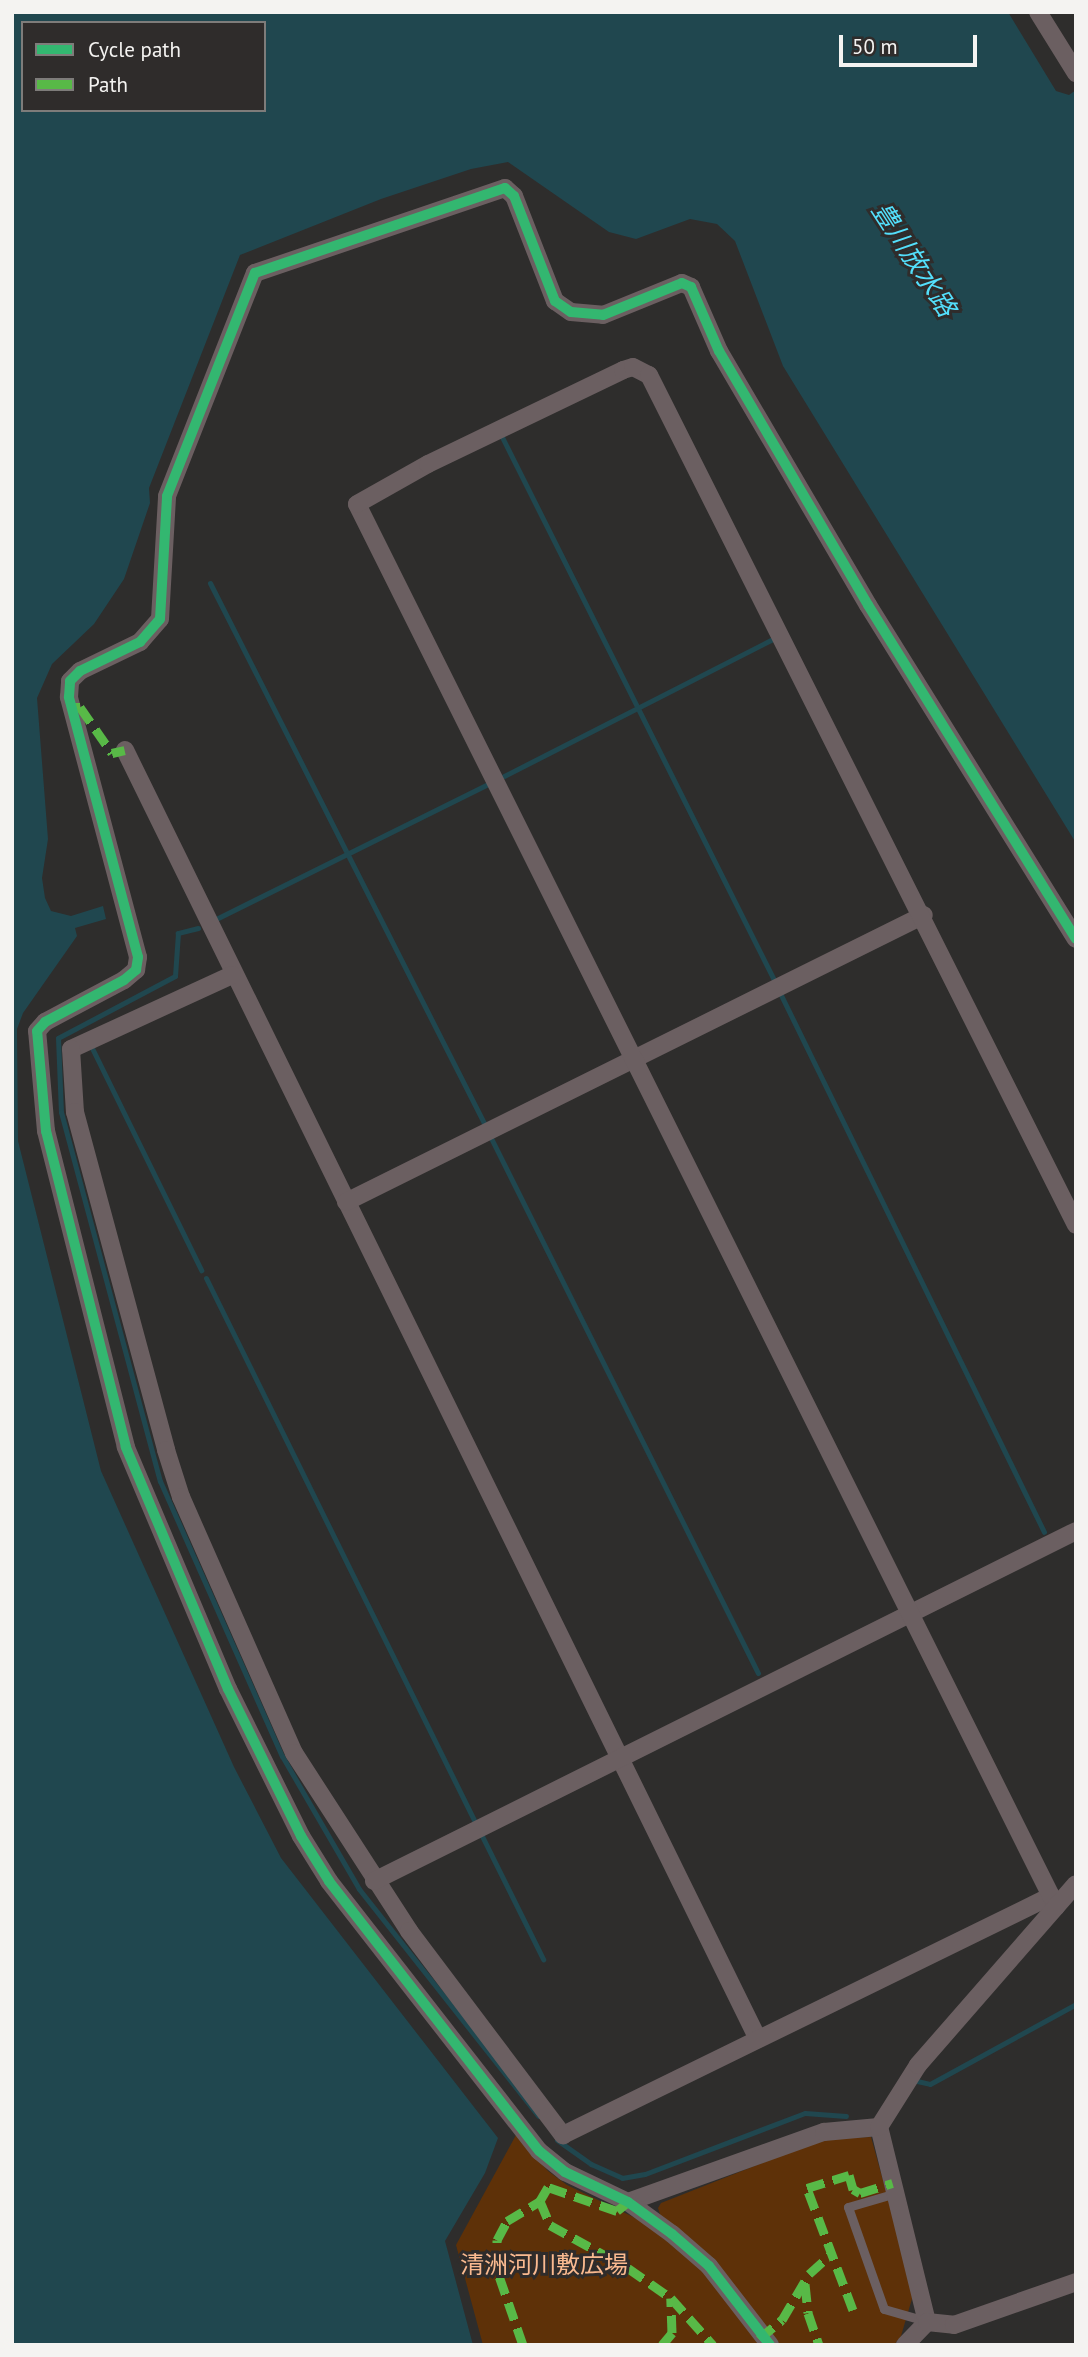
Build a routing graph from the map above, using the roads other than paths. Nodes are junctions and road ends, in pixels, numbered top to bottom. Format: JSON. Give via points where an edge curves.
{"nodes":[{"id":1,"x":1038,"y":12,"type":"edge"},
{"id":2,"x":1076,"y":73,"type":"edge"},
{"id":3,"x":125,"y":750,"type":"dead end"},
{"id":4,"x":924,"y":915,"type":"junction"},
{"id":5,"x":1076,"y":939,"type":"edge"},
{"id":6,"x":232,"y":975,"type":"junction"},
{"id":7,"x":635,"y":1060,"type":"junction"},
{"id":8,"x":346,"y":1202,"type":"junction"},
{"id":9,"x":1076,"y":1225,"type":"edge"},
{"id":10,"x":1076,"y":1531,"type":"edge"},
{"id":11,"x":909,"y":1613,"type":"junction"},
{"id":12,"x":623,"y":1758,"type":"junction"},
{"id":13,"x":374,"y":1881,"type":"junction"},
{"id":14,"x":1076,"y":1884,"type":"edge"},
{"id":15,"x":1053,"y":1901,"type":"junction"},
{"id":16,"x":758,"y":2039,"type":"junction"},
{"id":17,"x":879,"y":2127,"type":"junction"},
{"id":18,"x":896,"y":2193,"type":"junction"},
{"id":19,"x":628,"y":2202,"type":"junction"},
{"id":20,"x":1076,"y":2282,"type":"edge"},
{"id":21,"x":928,"y":2322,"type":"junction"},
{"id":22,"x":770,"y":2345,"type":"edge"},
{"id":23,"x":905,"y":2345,"type":"edge"}],
"edges":[{"from":1,"to":2,"type":"street"},
{"from":3,"to":6,"type":"street"},
{"from":4,"to":7,"type":"street"},
{"from":4,"to":7,"type":"street","via":[[649,375],[633,367],[622,370],[428,464],[357,504]]},
{"from":4,"to":9,"type":"street"},
{"from":5,"to":19,"type":"street","via":[[854,582],[719,351],[691,288],[682,284],[603,315],[570,312],[555,301],[514,196],[505,188],[256,273],[167,496],[160,619],[140,642],[79,671],[70,681],[69,697],[138,957],[136,970],[124,980],[45,1022],[37,1031],[46,1130],[126,1447],[223,1677],[301,1836],[329,1881],[539,2151],[565,2172]]},
{"from":6,"to":8,"type":"street"},
{"from":6,"to":13,"type":"street","via":[[71,1049],[75,1112],[181,1497],[289,1743]]},
{"from":7,"to":8,"type":"street"},
{"from":7,"to":11,"type":"street"},
{"from":8,"to":12,"type":"street"},
{"from":10,"to":11,"type":"street"},
{"from":11,"to":12,"type":"street"},
{"from":11,"to":15,"type":"street"},
{"from":12,"to":13,"type":"street"},
{"from":12,"to":16,"type":"street"},
{"from":13,"to":16,"type":"street","via":[[563,2135]]},
{"from":14,"to":15,"type":"street"},
{"from":15,"to":16,"type":"street"},
{"from":15,"to":17,"type":"street","via":[[918,2065]]},
{"from":17,"to":18,"type":"street"},
{"from":17,"to":19,"type":"street","via":[[824,2132]]},
{"from":18,"to":21,"type":"street"},
{"from":18,"to":21,"type":"lane","via":[[848,2207],[884,2309]]},
{"from":19,"to":22,"type":"street","via":[[709,2266]]},
{"from":20,"to":21,"type":"street","via":[[954,2325]]},
{"from":21,"to":23,"type":"street"}]}
